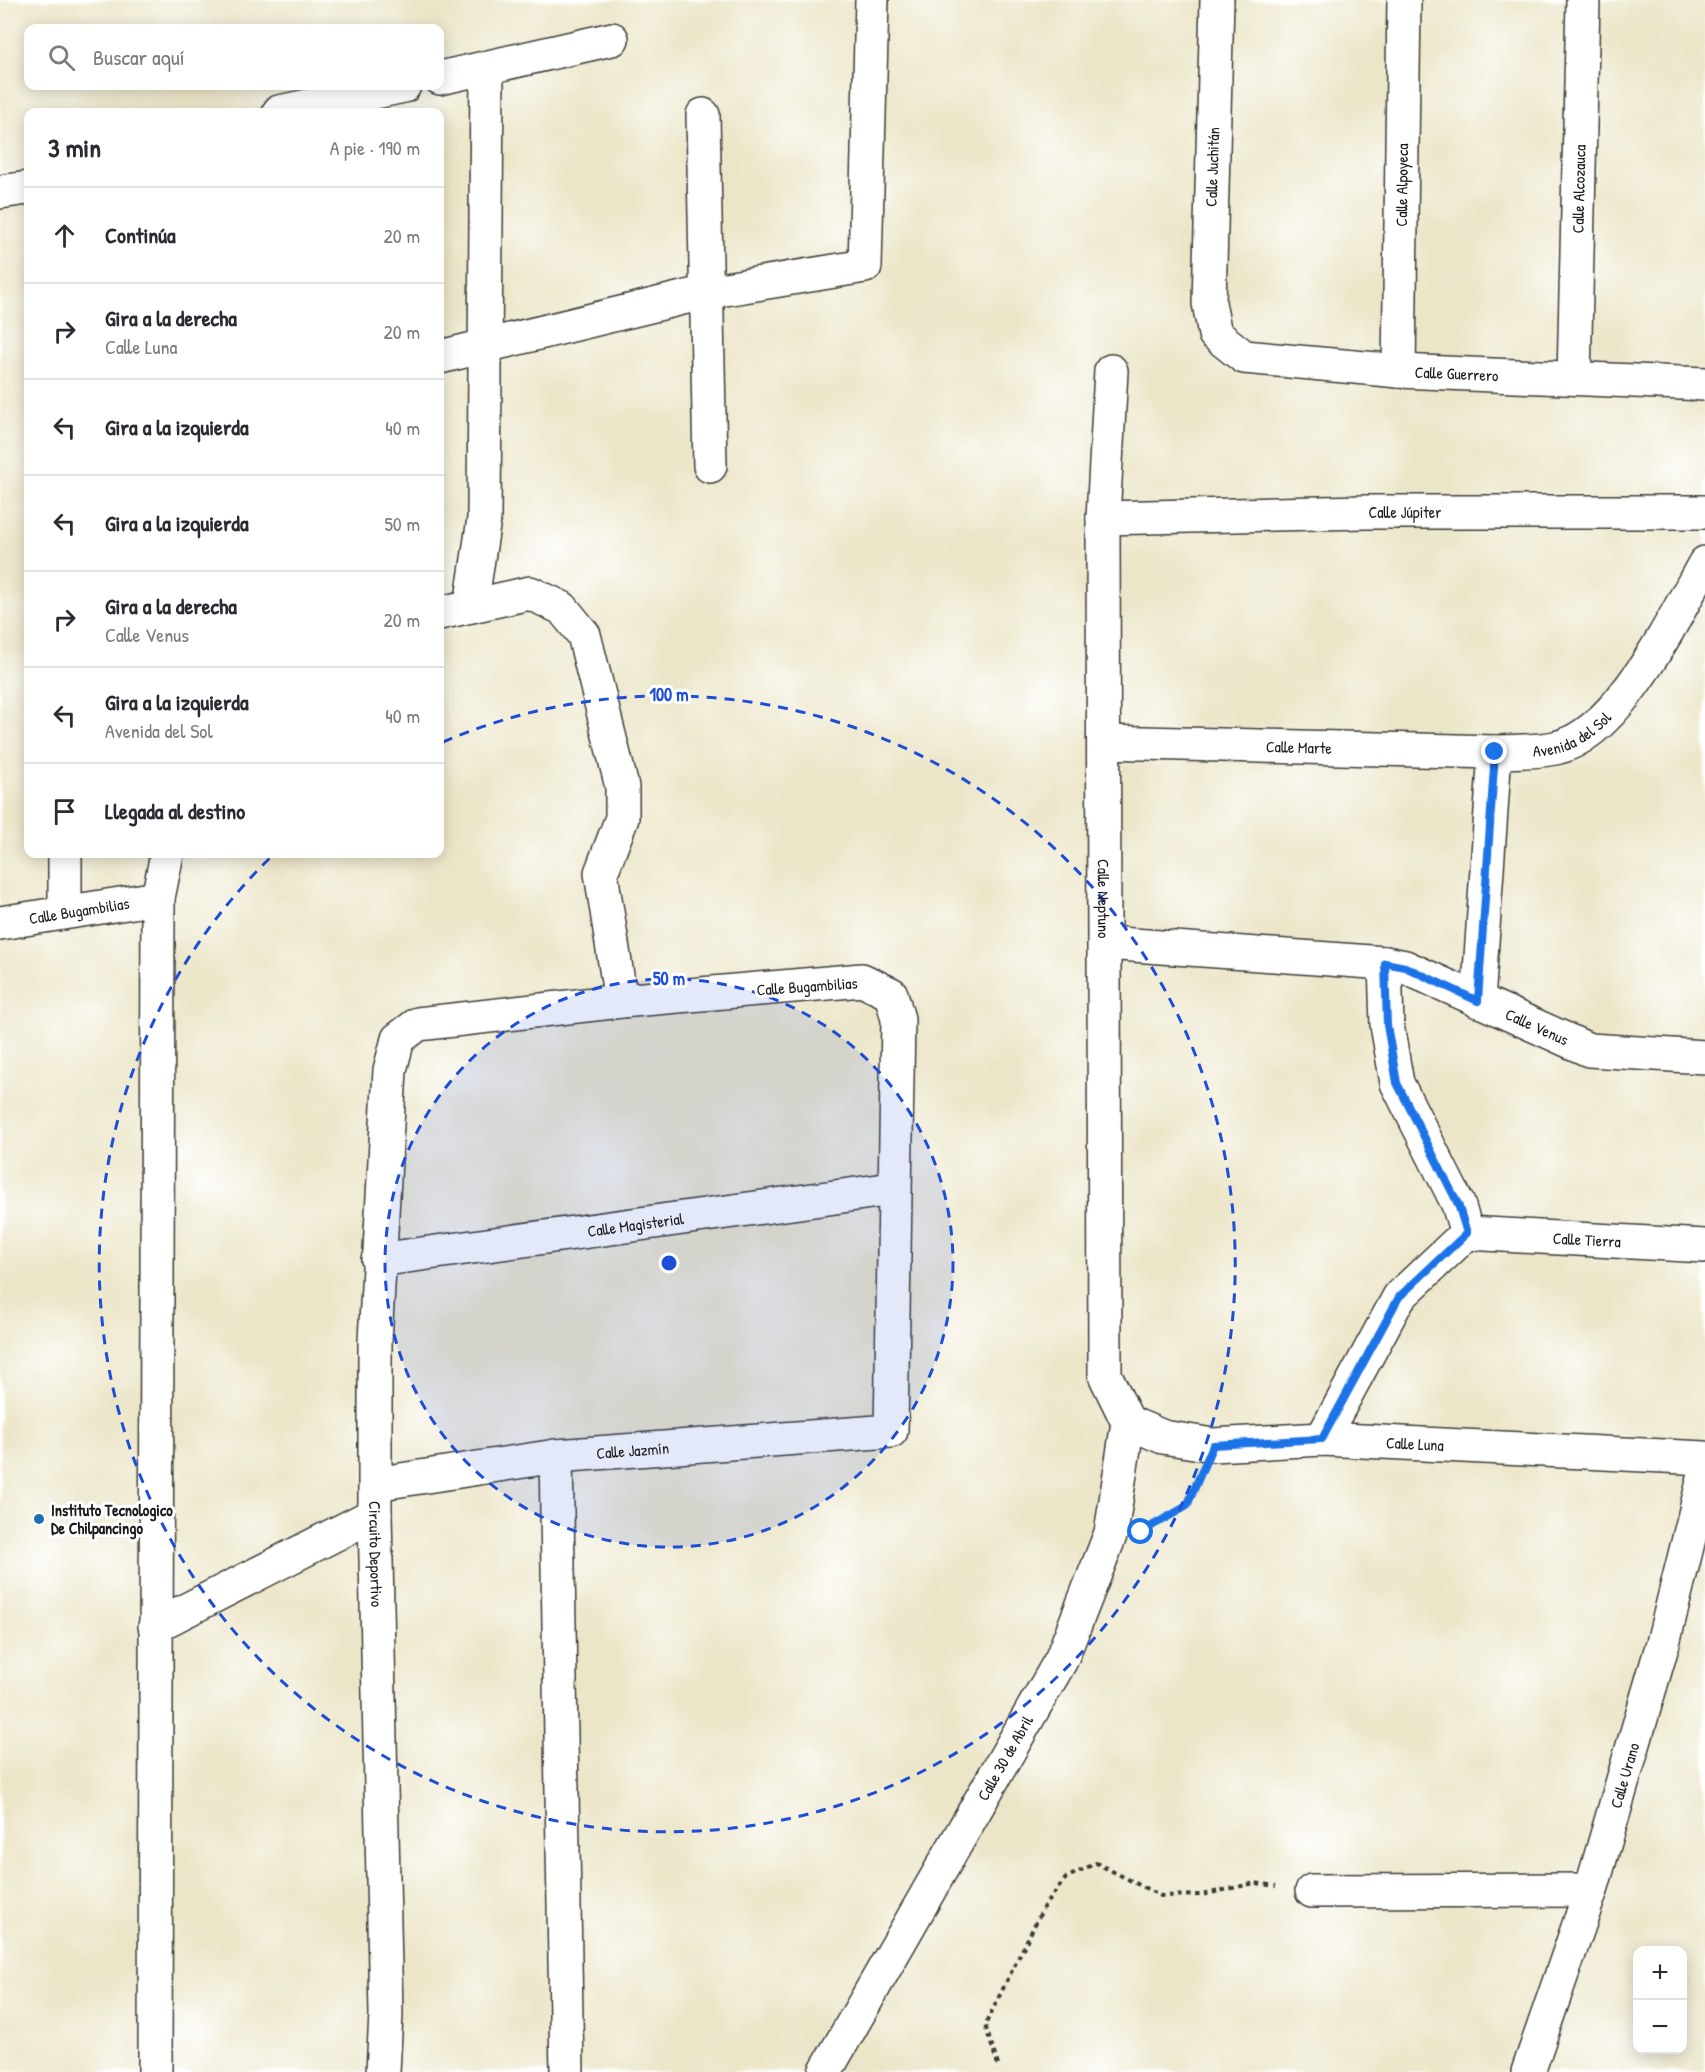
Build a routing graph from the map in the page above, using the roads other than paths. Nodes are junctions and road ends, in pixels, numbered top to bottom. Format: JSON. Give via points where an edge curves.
{"nodes":[{"id":1,"x":872,"y":0,"type":"edge"},
{"id":2,"x":1217,"y":0,"type":"edge"},
{"id":3,"x":1404,"y":0,"type":"edge"},
{"id":4,"x":1583,"y":0,"type":"edge"},
{"id":5,"x":612,"y":39,"type":"dead end"},
{"id":6,"x":487,"y":68,"type":"junction"},
{"id":7,"x":444,"y":77,"type":"edge"},
{"id":8,"x":385,"y":90,"type":"edge"},
{"id":9,"x":298,"y":108,"type":"edge"},
{"id":10,"x":704,"y":115,"type":"dead end"},
{"id":11,"x":24,"y":189,"type":"edge"},
{"id":12,"x":0,"y":192,"type":"edge"},
{"id":13,"x":707,"y":292,"type":"junction"},
{"id":14,"x":1215,"y":334,"type":"joint"},
{"id":15,"x":485,"y":348,"type":"junction"},
{"id":16,"x":444,"y":356,"type":"edge"},
{"id":17,"x":1111,"y":371,"type":"dead end"},
{"id":18,"x":1398,"y":371,"type":"junction"},
{"id":19,"x":1574,"y":378,"type":"junction"},
{"id":20,"x":1705,"y":384,"type":"edge"},
{"id":21,"x":710,"y":466,"type":"dead end"},
{"id":22,"x":1705,"y":512,"type":"edge"},
{"id":23,"x":1103,"y":518,"type":"junction"},
{"id":24,"x":1705,"y":563,"type":"edge"},
{"id":25,"x":471,"y":606,"type":"junction"},
{"id":26,"x":444,"y":612,"type":"edge"},
{"id":27,"x":1104,"y":742,"type":"junction"},
{"id":28,"x":1495,"y":752,"type":"junction"},
{"id":29,"x":65,"y":858,"type":"edge"},
{"id":30,"x":166,"y":858,"type":"edge"},
{"id":31,"x":158,"y":898,"type":"junction"},
{"id":32,"x":65,"y":911,"type":"junction"},
{"id":33,"x":0,"y":922,"type":"edge"},
{"id":34,"x":1105,"y":943,"type":"junction"},
{"id":35,"x":1385,"y":963,"type":"junction"},
{"id":36,"x":621,"y":1001,"type":"junction"},
{"id":37,"x":1478,"y":1001,"type":"junction"},
{"id":38,"x":398,"y":1039,"type":"joint"},
{"id":39,"x":1705,"y":1057,"type":"edge"},
{"id":40,"x":893,"y":1189,"type":"junction"},
{"id":41,"x":1467,"y":1233,"type":"junction"},
{"id":42,"x":1705,"y":1246,"type":"edge"},
{"id":43,"x":378,"y":1260,"type":"junction"},
{"id":44,"x":1128,"y":1422,"type":"junction"},
{"id":45,"x":891,"y":1431,"type":"joint"},
{"id":46,"x":1322,"y":1439,"type":"junction"},
{"id":47,"x":556,"y":1456,"type":"junction"},
{"id":48,"x":1705,"y":1458,"type":"edge"},
{"id":49,"x":1705,"y":1474,"type":"edge"},
{"id":50,"x":375,"y":1499,"type":"junction"},
{"id":51,"x":155,"y":1626,"type":"junction"},
{"id":52,"x":1591,"y":1890,"type":"junction"},
{"id":53,"x":1312,"y":1892,"type":"road end"},
{"id":54,"x":155,"y":2072,"type":"edge"},
{"id":55,"x":383,"y":2072,"type":"edge"},
{"id":56,"x":567,"y":2072,"type":"edge"},
{"id":57,"x":825,"y":2072,"type":"edge"},
{"id":58,"x":1528,"y":2072,"type":"edge"}],
"edges":[{"from":1,"to":13,"type":"street","via":[[865,266]]},
{"from":2,"to":14,"type":"street","name":"Calle Juchitán","via":[[1209,303]]},
{"from":3,"to":18,"type":"street","name":"Calle Alpoyeca"},
{"from":4,"to":19,"type":"street","name":"Calle Alcozauca"},
{"from":5,"to":6,"type":"street"},
{"from":6,"to":7,"type":"street"},
{"from":6,"to":15,"type":"street"},
{"from":8,"to":9,"type":"street"},
{"from":10,"to":13,"type":"street"},
{"from":11,"to":12,"type":"street"},
{"from":13,"to":15,"type":"street"},
{"from":13,"to":21,"type":"street"},
{"from":14,"to":18,"type":"street","name":"Calle Guerrero","via":[[1244,357]]},
{"from":15,"to":16,"type":"street"},
{"from":15,"to":25,"type":"street","via":[[484,519]]},
{"from":17,"to":23,"type":"street","name":"Calle Neptuno"},
{"from":18,"to":19,"type":"street","name":"Calle Guerrero"},
{"from":19,"to":20,"type":"street","name":"Calle Guerrero"},
{"from":22,"to":23,"type":"street","name":"Calle Júpiter","via":[[1365,512]]},
{"from":23,"to":27,"type":"street","name":"Calle Neptuno"},
{"from":24,"to":28,"type":"street","name":"Avenida del Sol","via":[[1636,681],[1592,731],[1556,748]]},
{"from":25,"to":26,"type":"street"},
{"from":25,"to":36,"type":"street","via":[[530,593],[562,608],[584,635],[622,787],[622,818],[601,873]]},
{"from":27,"to":28,"type":"street","name":"Calle Marte"},
{"from":27,"to":34,"type":"street","name":"Calle Neptuno"},
{"from":28,"to":37,"type":"street"},
{"from":29,"to":32,"type":"street"},
{"from":30,"to":31,"type":"street"},
{"from":31,"to":32,"type":"street","name":"Calle Bugambilias"},
{"from":31,"to":51,"type":"street"},
{"from":32,"to":33,"type":"street","name":"Calle Bugambilias"},
{"from":34,"to":35,"type":"street","name":"Calle Venus"},
{"from":34,"to":44,"type":"street","name":"Calle Neptuno","via":[[1105,1375]]},
{"from":35,"to":37,"type":"street","name":"Calle Venus","via":[[1405,967]]},
{"from":35,"to":41,"type":"street","via":[[1387,1025],[1397,1083],[1458,1204]]},
{"from":36,"to":38,"type":"street","name":"Calle Bugambilias","via":[[418,1024]]},
{"from":36,"to":40,"type":"street","name":"Calle Bugambilias","via":[[862,980],[891,994],[898,1019]]},
{"from":37,"to":39,"type":"street","name":"Calle Venus","via":[[1589,1050]]},
{"from":38,"to":43,"type":"street","name":"Circuito Deportivo","via":[[390,1070]]},
{"from":40,"to":43,"type":"street","name":"Calle Magisterial"},
{"from":40,"to":45,"type":"street","name":"Calle Bugambilias"},
{"from":41,"to":42,"type":"street","name":"Calle Tierra"},
{"from":41,"to":46,"type":"street","via":[[1399,1297]]},
{"from":43,"to":50,"type":"street","name":"Circuito Deportivo"},
{"from":44,"to":46,"type":"street","name":"Calle Luna","via":[[1163,1437],[1213,1445]]},
{"from":44,"to":57,"type":"street","name":"Calle 30 de Abril","via":[[1111,1533],[1061,1660]]},
{"from":45,"to":47,"type":"street","name":"Calle Jazmín"},
{"from":46,"to":48,"type":"street","name":"Calle Luna"},
{"from":47,"to":50,"type":"street","name":"Calle Jazmín"},
{"from":47,"to":56,"type":"street"},
{"from":49,"to":52,"type":"street","name":"Calle Urano","via":[[1663,1643]]},
{"from":50,"to":51,"type":"street","name":"Calle Jazmín"},
{"from":50,"to":55,"type":"street","name":"Circuito Deportivo","via":[[386,2014]]},
{"from":51,"to":54,"type":"street"},
{"from":52,"to":53,"type":"street"},
{"from":52,"to":58,"type":"street","name":"Calle Urano"}]}
